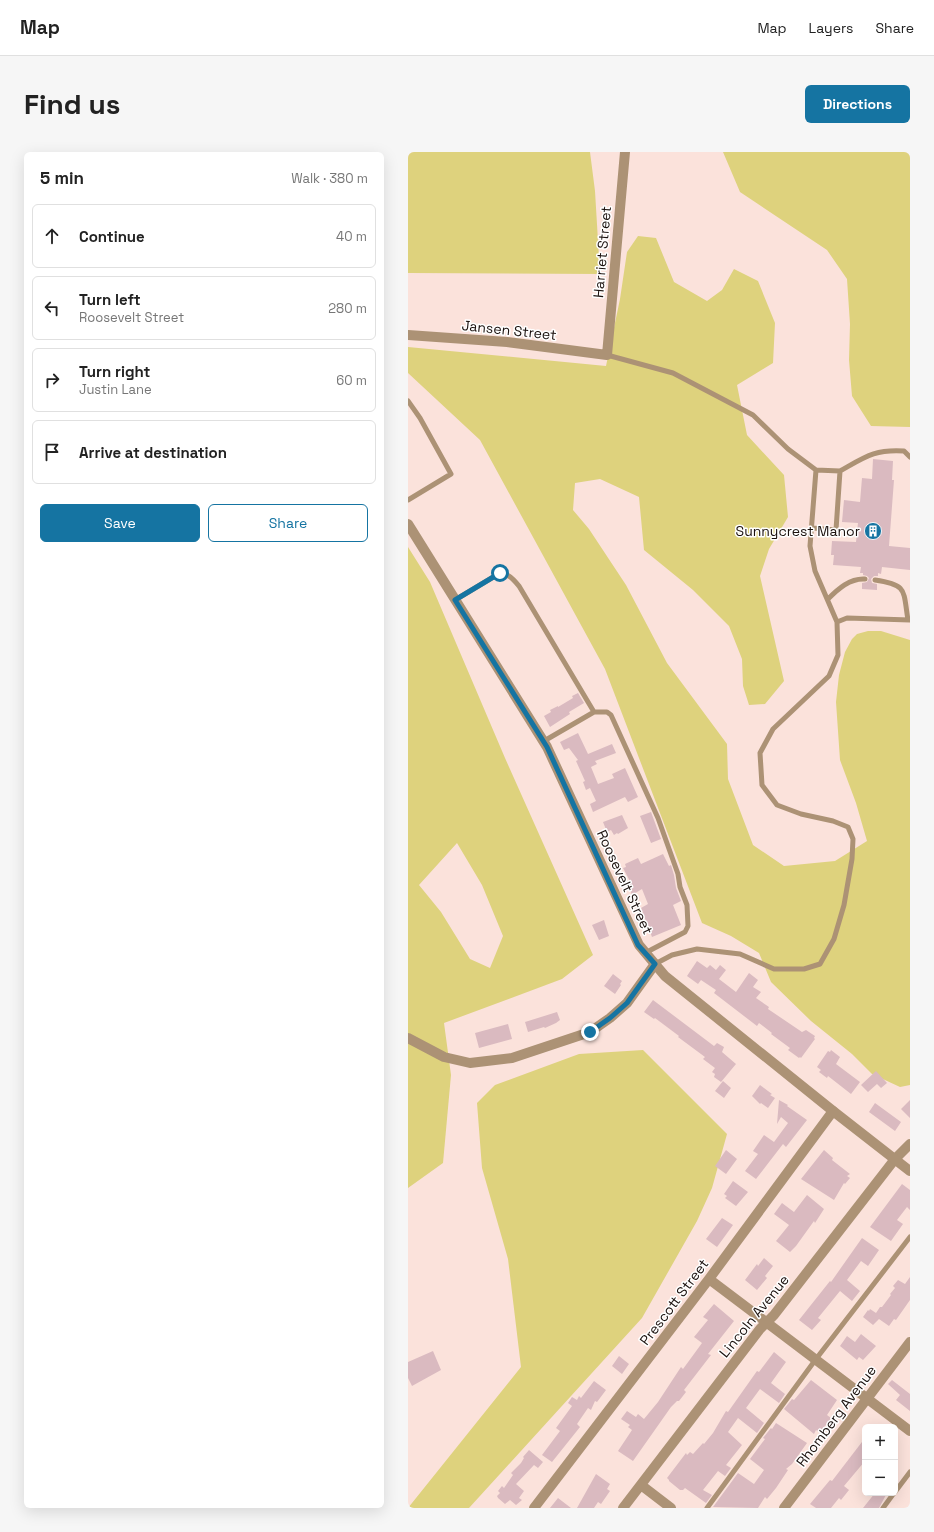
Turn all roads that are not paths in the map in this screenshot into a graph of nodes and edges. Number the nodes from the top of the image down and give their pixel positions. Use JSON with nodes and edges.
{"nodes":[{"id":1,"x":625,"y":152,"type":"edge"},
{"id":2,"x":408,"y":336,"type":"edge"},
{"id":3,"x":607,"y":355,"type":"junction"},
{"id":4,"x":408,"y":401,"type":"edge"},
{"id":5,"x":910,"y":457,"type":"edge"},
{"id":6,"x":816,"y":470,"type":"junction"},
{"id":7,"x":840,"y":471,"type":"junction"},
{"id":8,"x":408,"y":500,"type":"edge"},
{"id":9,"x":408,"y":524,"type":"edge"},
{"id":10,"x":812,"y":528,"type":"junction"},
{"id":11,"x":865,"y":579,"type":"dead end"},
{"id":12,"x":875,"y":580,"type":"dead end"},
{"id":13,"x":828,"y":599,"type":"junction"},
{"id":14,"x":455,"y":600,"type":"junction"},
{"id":15,"x":909,"y":620,"type":"edge"},
{"id":16,"x":837,"y":622,"type":"junction"},
{"id":17,"x":594,"y":712,"type":"junction"},
{"id":18,"x":544,"y":741,"type":"junction"},
{"id":19,"x":645,"y":953,"type":"junction"},
{"id":20,"x":655,"y":964,"type":"junction"},
{"id":21,"x":408,"y":1038,"type":"edge"},
{"id":22,"x":833,"y":1111,"type":"junction"},
{"id":23,"x":910,"y":1144,"type":"edge"},
{"id":24,"x":895,"y":1159,"type":"junction"},
{"id":25,"x":910,"y":1171,"type":"edge"},
{"id":26,"x":910,"y":1237,"type":"edge"},
{"id":27,"x":709,"y":1279,"type":"junction"},
{"id":28,"x":766,"y":1322,"type":"junction"},
{"id":29,"x":910,"y":1342,"type":"edge"},
{"id":30,"x":816,"y":1359,"type":"junction"},
{"id":31,"x":866,"y":1398,"type":"junction"},
{"id":32,"x":910,"y":1431,"type":"edge"},
{"id":33,"x":910,"y":1472,"type":"edge"},
{"id":34,"x":640,"y":1485,"type":"junction"},
{"id":35,"x":898,"y":1489,"type":"edge"},
{"id":36,"x":893,"y":1496,"type":"edge"},
{"id":37,"x":534,"y":1508,"type":"edge"},
{"id":38,"x":623,"y":1508,"type":"edge"},
{"id":39,"x":671,"y":1508,"type":"edge"},
{"id":40,"x":707,"y":1508,"type":"edge"},
{"id":41,"x":784,"y":1508,"type":"edge"},
{"id":42,"x":883,"y":1508,"type":"edge"}],
"edges":[{"from":1,"to":3,"type":"street","name":"Harriet Street"},
{"from":2,"to":3,"type":"street","name":"Jansen Street"},
{"from":3,"to":6,"type":"lane"},
{"from":4,"to":8,"type":"lane"},
{"from":5,"to":7,"type":"lane"},
{"from":6,"to":7,"type":"lane"},
{"from":6,"to":10,"type":"lane"},
{"from":7,"to":10,"type":"lane"},
{"from":9,"to":14,"type":"street","name":"Roosevelt Street"},
{"from":10,"to":13,"type":"lane"},
{"from":11,"to":13,"type":"lane"},
{"from":12,"to":15,"type":"lane"},
{"from":13,"to":16,"type":"lane"},
{"from":14,"to":17,"type":"lane"},
{"from":14,"to":18,"type":"street","name":"Roosevelt Street"},
{"from":15,"to":16,"type":"lane"},
{"from":16,"to":20,"type":"lane"},
{"from":17,"to":18,"type":"lane"},
{"from":17,"to":19,"type":"lane"},
{"from":18,"to":19,"type":"street","name":"Roosevelt Street"},
{"from":19,"to":20,"type":"street","name":"Roosevelt Street"},
{"from":20,"to":21,"type":"street"},
{"from":20,"to":22,"type":"street","name":"Roosevelt Street"},
{"from":22,"to":24,"type":"street","name":"Roosevelt Street"},
{"from":22,"to":27,"type":"street","name":"Prescott Street"},
{"from":23,"to":24,"type":"street","name":"Lincoln Avenue"},
{"from":24,"to":25,"type":"street","name":"Roosevelt Street"},
{"from":24,"to":28,"type":"street","name":"Lincoln Avenue"},
{"from":26,"to":30,"type":"lane"},
{"from":27,"to":28,"type":"street"},
{"from":27,"to":37,"type":"street","name":"Prescott Street"},
{"from":28,"to":30,"type":"street"},
{"from":28,"to":34,"type":"street","name":"Lincoln Avenue"},
{"from":29,"to":31,"type":"street","name":"Rhomberg Avenue"},
{"from":30,"to":31,"type":"street"},
{"from":30,"to":40,"type":"lane"},
{"from":31,"to":32,"type":"street"},
{"from":31,"to":41,"type":"street","name":"Rhomberg Avenue"},
{"from":33,"to":35,"type":"lane"},
{"from":34,"to":38,"type":"street","name":"Lincoln Avenue"},
{"from":34,"to":39,"type":"street"},
{"from":36,"to":42,"type":"lane"}]}
